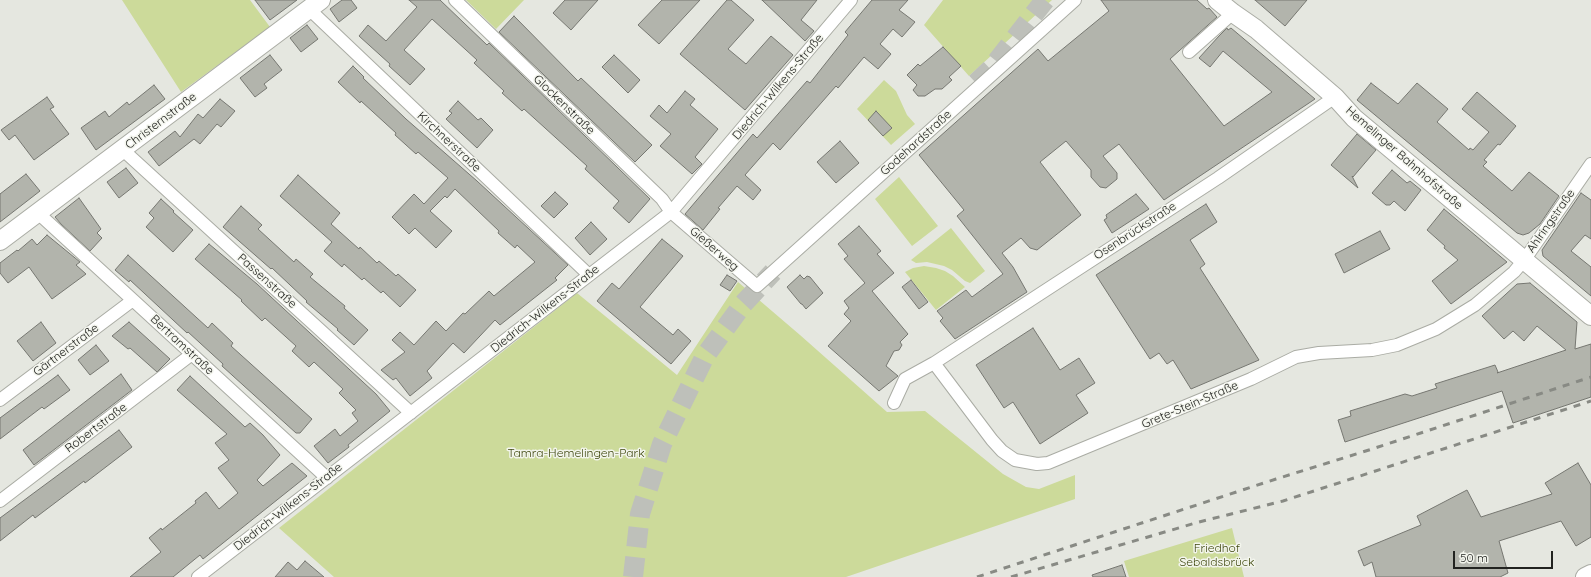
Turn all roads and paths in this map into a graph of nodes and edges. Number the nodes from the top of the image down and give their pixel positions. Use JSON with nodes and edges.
{"nodes":[{"id":1,"x":455,"y":0,"type":"edge"},
{"id":2,"x":851,"y":0,"type":"edge"},
{"id":3,"x":1075,"y":0,"type":"edge"},
{"id":4,"x":1217,"y":0,"type":"edge"},
{"id":5,"x":315,"y":5,"type":"edge"},
{"id":6,"x":1233,"y":14,"type":"junction"},
{"id":7,"x":1189,"y":52,"type":"dead end"},
{"id":8,"x":1335,"y":97,"type":"junction"},
{"id":9,"x":122,"y":150,"type":"junction"},
{"id":10,"x":1591,"y":164,"type":"edge"},
{"id":11,"x":671,"y":212,"type":"junction"},
{"id":12,"x":38,"y":213,"type":"junction"},
{"id":13,"x":0,"y":241,"type":"edge"},
{"id":14,"x":1525,"y":260,"type":"junction"},
{"id":15,"x":589,"y":275,"type":"junction"},
{"id":16,"x":757,"y":286,"type":"joint"},
{"id":17,"x":133,"y":300,"type":"junction"},
{"id":18,"x":1591,"y":316,"type":"edge"},
{"id":19,"x":192,"y":354,"type":"junction"},
{"id":20,"x":934,"y":363,"type":"junction"},
{"id":21,"x":0,"y":400,"type":"edge"},
{"id":22,"x":894,"y":403,"type":"dead end"},
{"id":23,"x":411,"y":413,"type":"junction"},
{"id":24,"x":326,"y":478,"type":"junction"},
{"id":25,"x":0,"y":501,"type":"edge"},
{"id":26,"x":1591,"y":574,"type":"edge"},
{"id":27,"x":198,"y":577,"type":"edge"},
{"id":28,"x":1585,"y":577,"type":"edge"}],
"edges":[{"from":1,"to":11,"type":"street","name":"Glockenstraße"},
{"from":2,"to":11,"type":"street","name":"Diedrich-Wilkens-Straße"},
{"from":3,"to":16,"type":"street","name":"Godehardstraße"},
{"from":4,"to":6,"type":"street","name":"Hemelinger Bahnhofstraße"},
{"from":5,"to":9,"type":"street","name":"Christernstraße"},
{"from":5,"to":15,"type":"street","name":"Kirchnerstraße"},
{"from":6,"to":7,"type":"street"},
{"from":6,"to":8,"type":"street","name":"Hemelinger Bahnhofstraße"},
{"from":8,"to":14,"type":"street","name":"Hemelinger Bahnhofstraße"},
{"from":8,"to":20,"type":"street","name":"Osenbrückstraße"},
{"from":9,"to":12,"type":"street","name":"Christernstraße"},
{"from":9,"to":23,"type":"street","name":"Passenstraße"},
{"from":10,"to":14,"type":"street","name":"Ahlringstraße"},
{"from":11,"to":15,"type":"street","name":"Diedrich-Wilkens-Straße"},
{"from":11,"to":16,"type":"street","name":"Gießerweg"},
{"from":12,"to":13,"type":"street","name":"Christernstraße"},
{"from":12,"to":17,"type":"street","name":"Bertramstraße"},
{"from":14,"to":18,"type":"street","name":"Hemelinger Bahnhofstraße"},
{"from":14,"to":20,"type":"street","name":"Grete-Stein-Straße"},
{"from":15,"to":23,"type":"street","name":"Diedrich-Wilkens-Straße"},
{"from":17,"to":19,"type":"street","name":"Bertramstraße"},
{"from":17,"to":21,"type":"street","name":"Gärtnerstraße"},
{"from":19,"to":24,"type":"street","name":"Bertramstraße"},
{"from":19,"to":25,"type":"street","name":"Robertstraße"},
{"from":20,"to":22,"type":"street"},
{"from":23,"to":24,"type":"street","name":"Diedrich-Wilkens-Straße"},
{"from":24,"to":27,"type":"street","name":"Diedrich-Wilkens-Straße"},
{"from":26,"to":28,"type":"street"}]}
